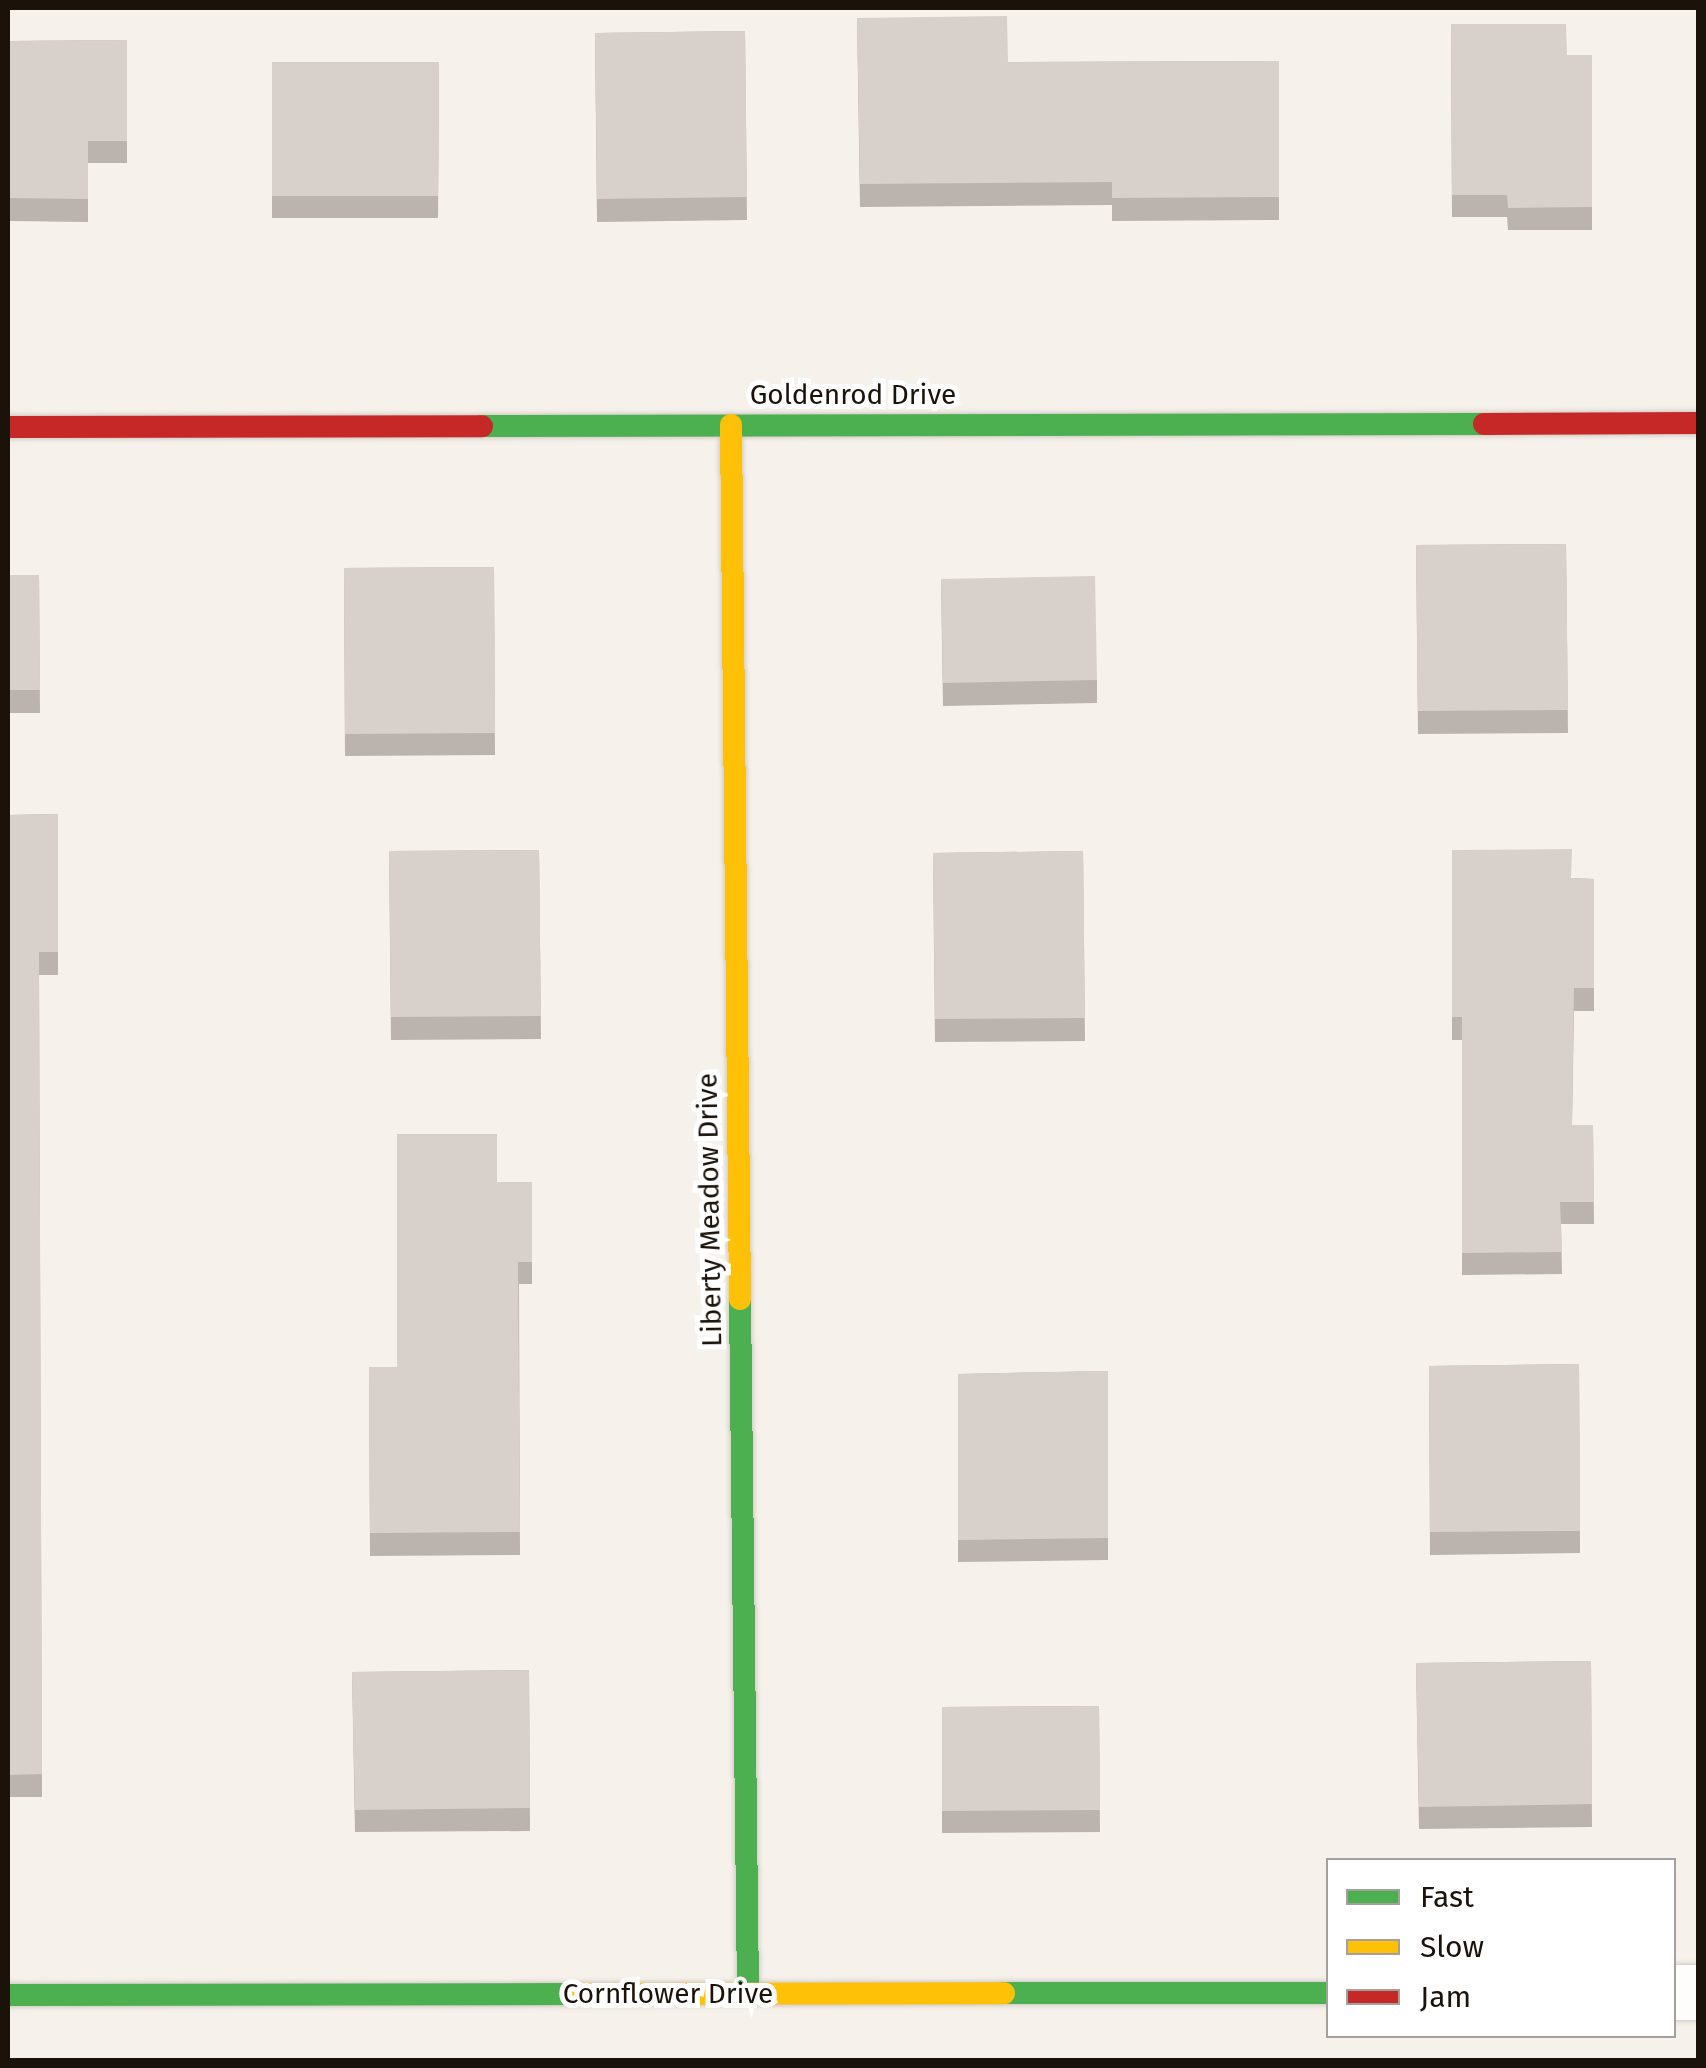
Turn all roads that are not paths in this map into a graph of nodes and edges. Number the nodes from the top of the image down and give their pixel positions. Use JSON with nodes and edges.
{"nodes":[{"id":1,"x":1698,"y":423,"type":"edge"},
{"id":2,"x":731,"y":425,"type":"junction"},
{"id":3,"x":8,"y":428,"type":"edge"},
{"id":4,"x":1326,"y":1993,"type":"edge"},
{"id":5,"x":748,"y":1994,"type":"junction"},
{"id":6,"x":8,"y":1995,"type":"edge"}],
"edges":[{"from":1,"to":2,"type":"street","name":"Goldenrod Drive"},
{"from":2,"to":3,"type":"street","name":"Goldenrod Drive"},
{"from":2,"to":5,"type":"street","name":"Liberty Meadow Drive"},
{"from":4,"to":5,"type":"street","name":"Cornflower Drive"},
{"from":5,"to":6,"type":"street","name":"Cornflower Drive"}]}
